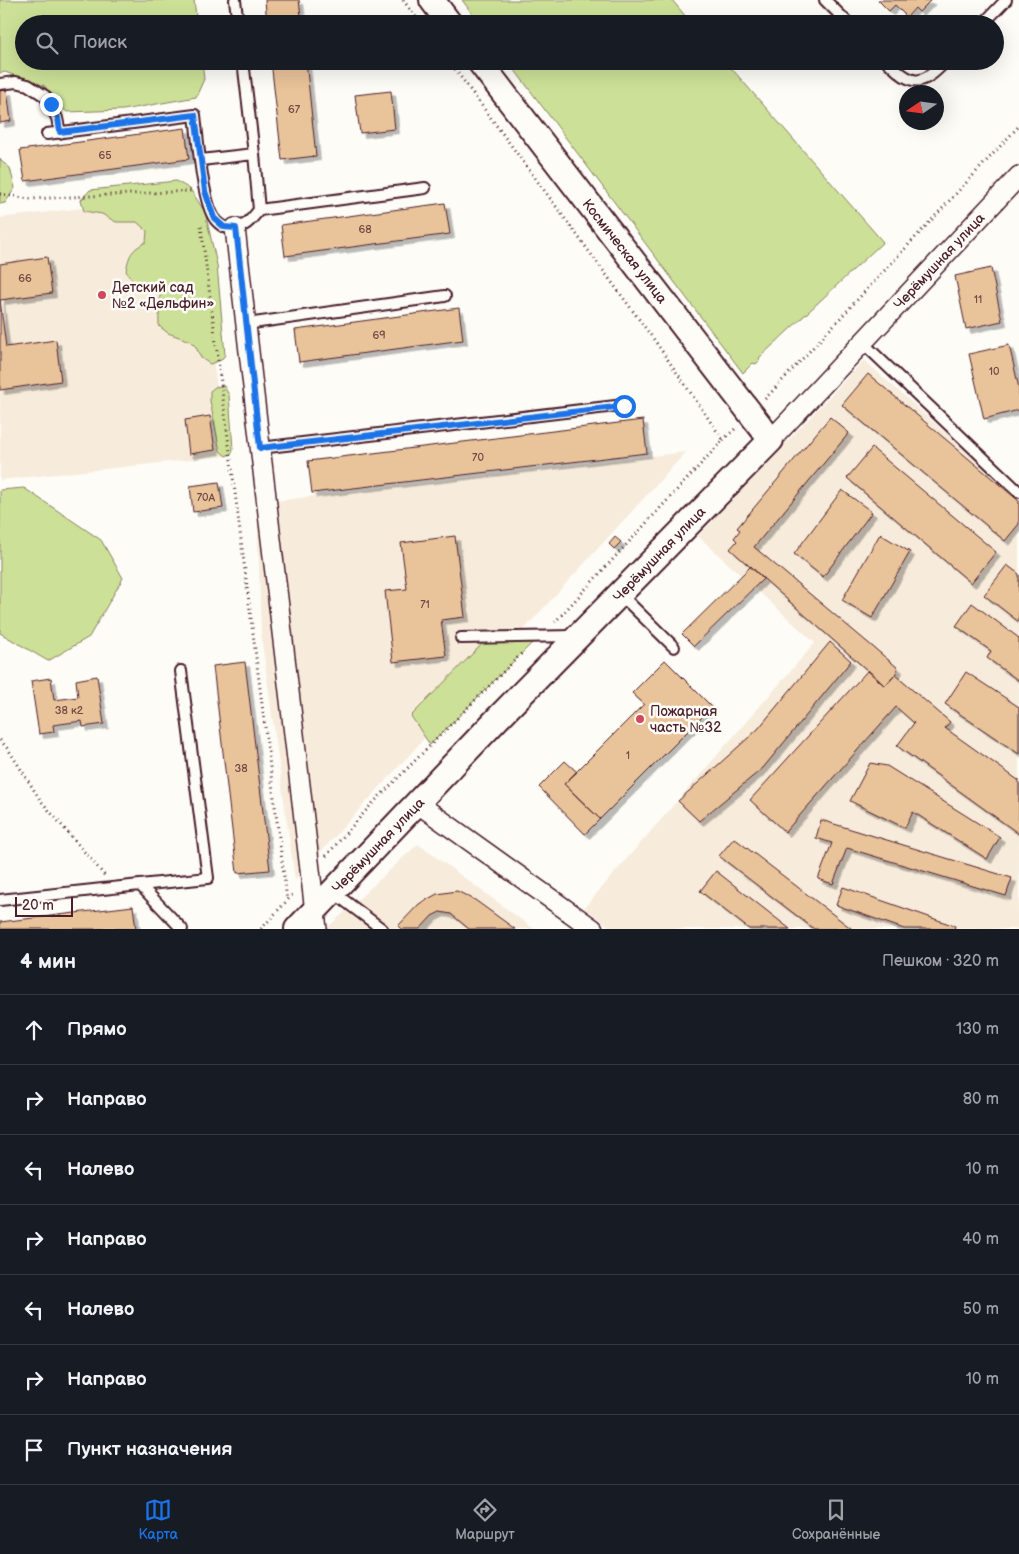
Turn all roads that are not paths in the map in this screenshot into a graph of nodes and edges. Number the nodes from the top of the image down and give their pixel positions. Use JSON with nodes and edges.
{"nodes":[{"id":1,"x":235,"y":0,"type":"edge"},
{"id":2,"x":432,"y":0,"type":"edge"},
{"id":3,"x":825,"y":0,"type":"edge"},
{"id":4,"x":1006,"y":0,"type":"edge"},
{"id":5,"x":237,"y":15,"type":"edge"},
{"id":6,"x":443,"y":15,"type":"edge"},
{"id":7,"x":840,"y":15,"type":"edge"},
{"id":8,"x":992,"y":15,"type":"edge"},
{"id":9,"x":244,"y":70,"type":"edge"},
{"id":10,"x":486,"y":70,"type":"edge"},
{"id":11,"x":895,"y":70,"type":"edge"},
{"id":12,"x":937,"y":70,"type":"edge"},
{"id":13,"x":0,"y":84,"type":"edge"},
{"id":14,"x":60,"y":132,"type":"junction"},
{"id":15,"x":47,"y":134,"type":"dead end"},
{"id":16,"x":254,"y":154,"type":"junction"},
{"id":17,"x":201,"y":160,"type":"junction"},
{"id":18,"x":1019,"y":176,"type":"edge"},
{"id":19,"x":425,"y":188,"type":"dead end"},
{"id":20,"x":258,"y":210,"type":"junction"},
{"id":21,"x":236,"y":228,"type":"junction"},
{"id":22,"x":445,"y":296,"type":"dead end"},
{"id":23,"x":246,"y":324,"type":"junction"},
{"id":24,"x":862,"y":342,"type":"junction"},
{"id":25,"x":624,"y":406,"type":"dead end"},
{"id":26,"x":771,"y":440,"type":"junction"},
{"id":27,"x":260,"y":448,"type":"junction"},
{"id":28,"x":1019,"y":492,"type":"edge"},
{"id":29,"x":620,"y":594,"type":"junction"},
{"id":30,"x":578,"y":636,"type":"junction"},
{"id":31,"x":461,"y":638,"type":"dead end"},
{"id":32,"x":674,"y":647,"type":"dead end"},
{"id":33,"x":181,"y":672,"type":"dead end"},
{"id":34,"x":417,"y":803,"type":"junction"},
{"id":35,"x":140,"y":885,"type":"junction"},
{"id":36,"x":333,"y":892,"type":"junction"},
{"id":37,"x":0,"y":900,"type":"edge"},
{"id":38,"x":317,"y":919,"type":"edge"},
{"id":39,"x":182,"y":929,"type":"edge"},
{"id":40,"x":297,"y":929,"type":"edge"},
{"id":41,"x":382,"y":929,"type":"edge"},
{"id":42,"x":593,"y":929,"type":"edge"}],
"edges":[{"from":1,"to":5,"type":"lane"},
{"from":2,"to":6,"type":"street"},
{"from":3,"to":7,"type":"lane"},
{"from":4,"to":8,"type":"lane"},
{"from":9,"to":16,"type":"lane"},
{"from":10,"to":26,"type":"street","name":"Космическая улица"},
{"from":11,"to":12,"type":"lane"},
{"from":13,"to":14,"type":"lane"},
{"from":14,"to":15,"type":"lane"},
{"from":14,"to":17,"type":"lane"},
{"from":16,"to":17,"type":"lane"},
{"from":16,"to":20,"type":"lane"},
{"from":17,"to":21,"type":"lane"},
{"from":18,"to":24,"type":"street","name":"Черёмушная улица"},
{"from":19,"to":20,"type":"lane"},
{"from":20,"to":21,"type":"lane"},
{"from":21,"to":23,"type":"street"},
{"from":22,"to":23,"type":"lane"},
{"from":23,"to":27,"type":"street"},
{"from":24,"to":26,"type":"street","name":"Черёмушная улица"},
{"from":24,"to":28,"type":"lane"},
{"from":25,"to":27,"type":"lane"},
{"from":26,"to":29,"type":"street","name":"Черёмушная улица"},
{"from":27,"to":38,"type":"street"},
{"from":29,"to":30,"type":"street","name":"Черёмушная улица"},
{"from":29,"to":32,"type":"lane"},
{"from":30,"to":31,"type":"lane"},
{"from":30,"to":34,"type":"street","name":"Черёмушная улица"},
{"from":33,"to":35,"type":"lane"},
{"from":34,"to":36,"type":"street","name":"Черёмушная улица"},
{"from":34,"to":42,"type":"street"},
{"from":35,"to":37,"type":"lane"},
{"from":35,"to":39,"type":"lane"},
{"from":36,"to":38,"type":"street","name":"Черёмушная улица"},
{"from":36,"to":41,"type":"lane"},
{"from":38,"to":40,"type":"street","name":"Черёмушная улица"}]}
